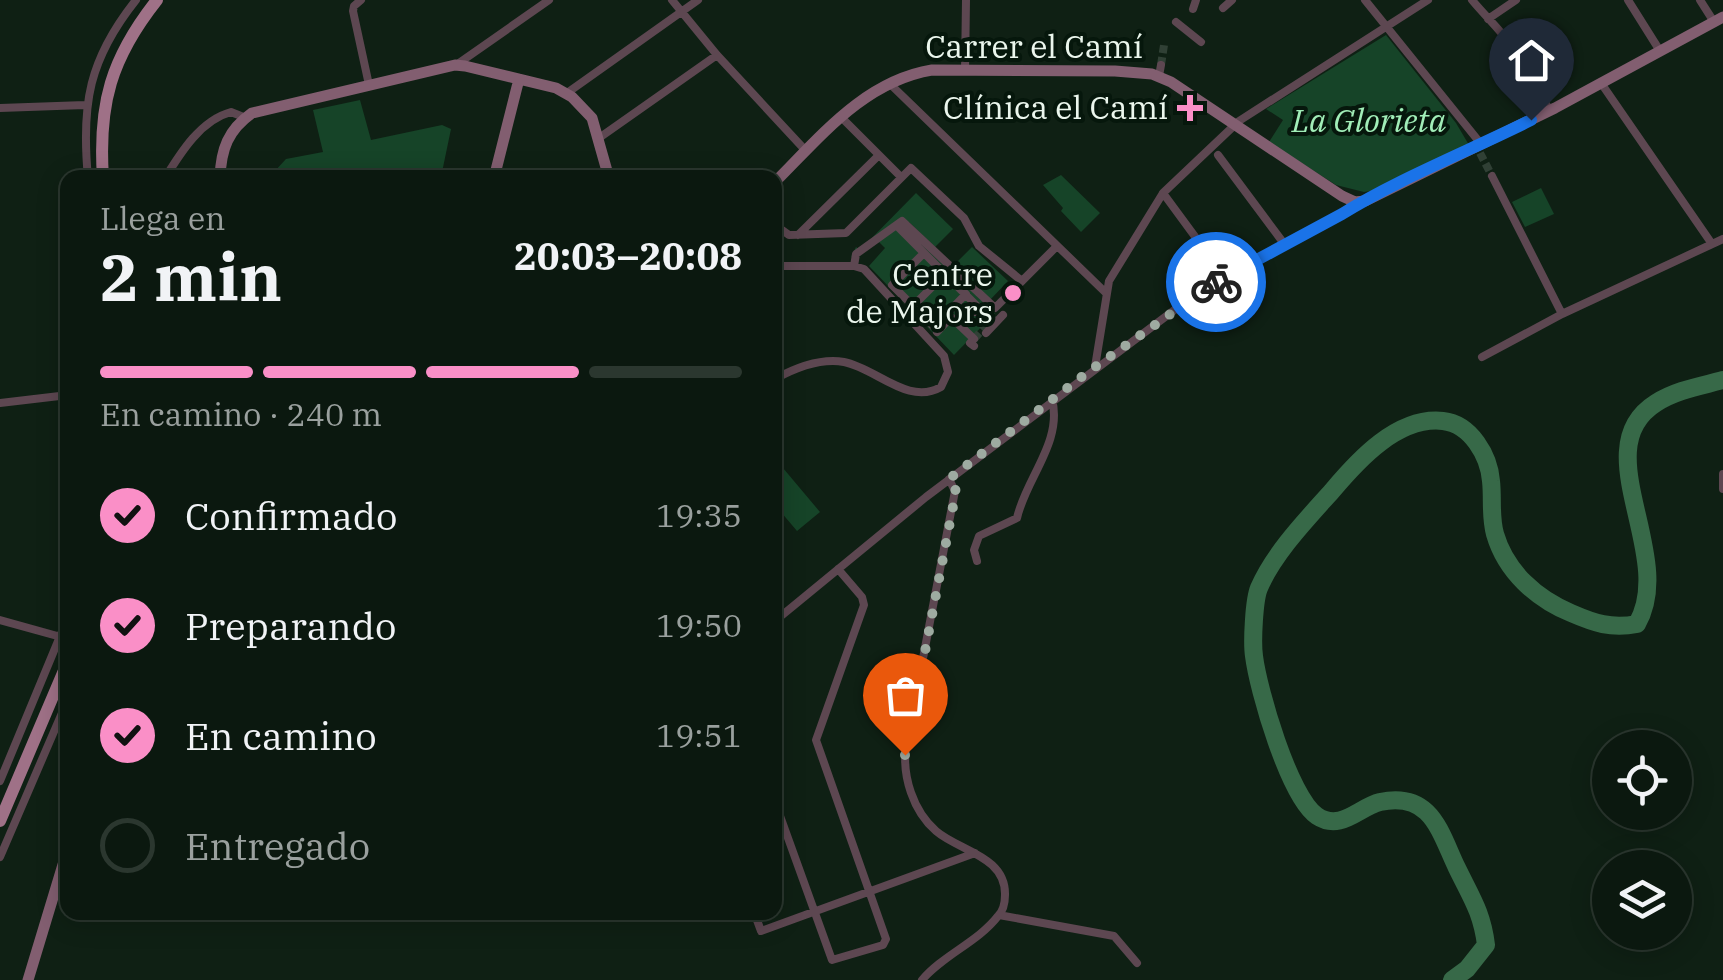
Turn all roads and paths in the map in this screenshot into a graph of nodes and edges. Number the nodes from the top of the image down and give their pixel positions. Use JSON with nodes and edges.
{"nodes":[{"id":1,"x":136,"y":0,"type":"edge"},
{"id":2,"x":157,"y":0,"type":"edge"},
{"id":3,"x":361,"y":0,"type":"edge"},
{"id":4,"x":548,"y":0,"type":"edge"},
{"id":5,"x":672,"y":0,"type":"edge"},
{"id":6,"x":698,"y":0,"type":"edge"},
{"id":7,"x":966,"y":0,"type":"edge"},
{"id":8,"x":1232,"y":0,"type":"edge"},
{"id":9,"x":1365,"y":0,"type":"edge"},
{"id":10,"x":1428,"y":0,"type":"edge"},
{"id":11,"x":1472,"y":0,"type":"edge"},
{"id":12,"x":1516,"y":0,"type":"edge"},
{"id":13,"x":1628,"y":0,"type":"edge"},
{"id":14,"x":1700,"y":0,"type":"edge"},
{"id":15,"x":1222,"y":8,"type":"dead end"},
{"id":16,"x":681,"y":12,"type":"junction"},
{"id":17,"x":1488,"y":19,"type":"junction"},
{"id":18,"x":1719,"y":19,"type":"edge"},
{"id":19,"x":1176,"y":22,"type":"dead end"},
{"id":20,"x":1388,"y":28,"type":"junction"},
{"id":21,"x":1201,"y":42,"type":"dead end"},
{"id":22,"x":1660,"y":51,"type":"junction"},
{"id":23,"x":718,"y":55,"type":"junction"},
{"id":24,"x":455,"y":66,"type":"junction"},
{"id":25,"x":965,"y":71,"type":"junction"},
{"id":26,"x":519,"y":79,"type":"junction"},
{"id":27,"x":889,"y":83,"type":"junction"},
{"id":28,"x":1601,"y":83,"type":"junction"},
{"id":29,"x":369,"y":85,"type":"junction"},
{"id":30,"x":566,"y":93,"type":"junction"},
{"id":31,"x":85,"y":105,"type":"junction"},
{"id":32,"x":0,"y":108,"type":"edge"},
{"id":33,"x":1550,"y":110,"type":"junction"},
{"id":34,"x":246,"y":118,"type":"junction"},
{"id":35,"x":841,"y":118,"type":"junction"},
{"id":36,"x":1233,"y":126,"type":"junction"},
{"id":37,"x":599,"y":138,"type":"junction"},
{"id":38,"x":1479,"y":148,"type":"junction"},
{"id":39,"x":806,"y":151,"type":"junction"},
{"id":40,"x":878,"y":154,"type":"junction"},
{"id":41,"x":1218,"y":156,"type":"dead end"},
{"id":42,"x":88,"y":170,"type":"edge"},
{"id":43,"x":103,"y":170,"type":"edge"},
{"id":44,"x":171,"y":170,"type":"edge"},
{"id":45,"x":221,"y":170,"type":"edge"},
{"id":46,"x":496,"y":170,"type":"edge"},
{"id":47,"x":607,"y":170,"type":"edge"},
{"id":48,"x":782,"y":175,"type":"edge"},
{"id":49,"x":900,"y":176,"type":"junction"},
{"id":50,"x":1492,"y":176,"type":"tunnel mouth"},
{"id":51,"x":1163,"y":193,"type":"junction"},
{"id":52,"x":1355,"y":202,"type":"junction"},
{"id":53,"x":896,"y":226,"type":"junction"},
{"id":54,"x":782,"y":230,"type":"edge"},
{"id":55,"x":798,"y":235,"type":"junction"},
{"id":56,"x":1723,"y":239,"type":"edge"},
{"id":57,"x":1712,"y":244,"type":"junction"},
{"id":58,"x":1286,"y":245,"type":"junction"},
{"id":59,"x":1056,"y":246,"type":"junction"},
{"id":60,"x":924,"y":253,"type":"junction"},
{"id":61,"x":782,"y":266,"type":"edge"},
{"id":62,"x":854,"y":266,"type":"junction"},
{"id":63,"x":945,"y":274,"type":"junction"},
{"id":64,"x":1224,"y":276,"type":"junction"},
{"id":65,"x":1022,"y":281,"type":"junction"},
{"id":66,"x":1106,"y":293,"type":"junction"},
{"id":67,"x":966,"y":294,"type":"junction"},
{"id":68,"x":913,"y":306,"type":"junction"},
{"id":69,"x":975,"y":312,"type":"dead end"},
{"id":70,"x":1562,"y":314,"type":"junction"},
{"id":71,"x":1002,"y":315,"type":"dead end"},
{"id":72,"x":937,"y":332,"type":"dead end"},
{"id":73,"x":986,"y":333,"type":"dead end"},
{"id":74,"x":948,"y":344,"type":"dead end"},
{"id":75,"x":974,"y":346,"type":"dead end"},
{"id":76,"x":944,"y":356,"type":"junction"},
{"id":77,"x":1482,"y":357,"type":"dead end"},
{"id":78,"x":1095,"y":367,"type":"junction"},
{"id":79,"x":782,"y":376,"type":"edge"},
{"id":80,"x":60,"y":396,"type":"edge"},
{"id":81,"x":1052,"y":399,"type":"junction"},
{"id":82,"x":0,"y":402,"type":"edge"},
{"id":83,"x":1723,"y":474,"type":"edge"},
{"id":84,"x":949,"y":479,"type":"junction"},
{"id":85,"x":1723,"y":489,"type":"edge"},
{"id":86,"x":977,"y":562,"type":"dead end"},
{"id":87,"x":838,"y":569,"type":"junction"},
{"id":88,"x":782,"y":615,"type":"edge"},
{"id":89,"x":0,"y":620,"type":"edge"},
{"id":90,"x":60,"y":637,"type":"edge"},
{"id":91,"x":60,"y":639,"type":"edge"},
{"id":92,"x":60,"y":681,"type":"edge"},
{"id":93,"x":60,"y":718,"type":"edge"},
{"id":94,"x":0,"y":781,"type":"edge"},
{"id":95,"x":0,"y":821,"type":"edge"},
{"id":96,"x":782,"y":822,"type":"edge"},
{"id":97,"x":974,"y":853,"type":"junction"},
{"id":98,"x":0,"y":857,"type":"edge"},
{"id":99,"x":60,"y":874,"type":"edge"},
{"id":100,"x":870,"y":892,"type":"junction"},
{"id":101,"x":814,"y":912,"type":"junction"},
{"id":102,"x":1000,"y":916,"type":"junction"},
{"id":103,"x":757,"y":920,"type":"edge"},
{"id":104,"x":1137,"y":963,"type":"dead end"},
{"id":105,"x":28,"y":980,"type":"edge"},
{"id":106,"x":922,"y":980,"type":"edge"}],
"edges":[{"from":1,"to":31,"type":"street"},
{"from":2,"to":43,"type":"main road"},
{"from":3,"to":29,"type":"street"},
{"from":4,"to":24,"type":"street"},
{"from":5,"to":16,"type":"street"},
{"from":6,"to":16,"type":"street"},
{"from":7,"to":25,"type":"street"},
{"from":8,"to":15,"type":"street"},
{"from":9,"to":20,"type":"street"},
{"from":10,"to":20,"type":"street"},
{"from":11,"to":17,"type":"street"},
{"from":12,"to":17,"type":"street"},
{"from":13,"to":22,"type":"street"},
{"from":14,"to":18,"type":"street"},
{"from":16,"to":23,"type":"street"},
{"from":16,"to":30,"type":"street"},
{"from":17,"to":33,"type":"street"},
{"from":18,"to":22,"type":"street"},
{"from":19,"to":21,"type":"street"},
{"from":20,"to":36,"type":"street"},
{"from":20,"to":38,"type":"street"},
{"from":22,"to":28,"type":"street"},
{"from":23,"to":37,"type":"street"},
{"from":23,"to":39,"type":"street"},
{"from":24,"to":26,"type":"street"},
{"from":24,"to":29,"type":"street"},
{"from":25,"to":27,"type":"street","name":"Carrer el Camí"},
{"from":25,"to":36,"type":"street","name":"Carrer el Camí"},
{"from":26,"to":30,"type":"street"},
{"from":26,"to":46,"type":"street"},
{"from":27,"to":35,"type":"street","name":"Carrer el Camí"},
{"from":27,"to":59,"type":"street"},
{"from":28,"to":33,"type":"street"},
{"from":28,"to":57,"type":"street"},
{"from":29,"to":34,"type":"street"},
{"from":30,"to":37,"type":"street"},
{"from":31,"to":32,"type":"street"},
{"from":31,"to":42,"type":"street"},
{"from":33,"to":38,"type":"street"},
{"from":34,"to":44,"type":"street"},
{"from":34,"to":45,"type":"street"},
{"from":35,"to":39,"type":"street","name":"Carrer el Camí"},
{"from":35,"to":40,"type":"street"},
{"from":36,"to":51,"type":"street"},
{"from":36,"to":52,"type":"street","name":"Carrer el Camí"},
{"from":37,"to":47,"type":"street"},
{"from":38,"to":52,"type":"street"},
{"from":39,"to":48,"type":"street","name":"Carrer el Camí"},
{"from":40,"to":49,"type":"street"},
{"from":40,"to":55,"type":"street"},
{"from":41,"to":58,"type":"street"},
{"from":49,"to":55,"type":"street"},
{"from":49,"to":65,"type":"street"},
{"from":50,"to":70,"type":"street"},
{"from":51,"to":64,"type":"street"},
{"from":51,"to":66,"type":"street"},
{"from":52,"to":58,"type":"street"},
{"from":53,"to":60,"type":"street"},
{"from":53,"to":62,"type":"street"},
{"from":53,"to":65,"type":"street"},
{"from":54,"to":55,"type":"street"},
{"from":56,"to":57,"type":"street"},
{"from":57,"to":70,"type":"street"},
{"from":58,"to":64,"type":"street"},
{"from":59,"to":65,"type":"street"},
{"from":59,"to":66,"type":"street"},
{"from":60,"to":63,"type":"street"},
{"from":60,"to":68,"type":"street"},
{"from":61,"to":62,"type":"street"},
{"from":62,"to":76,"type":"street"},
{"from":63,"to":67,"type":"street"},
{"from":63,"to":68,"type":"street"},
{"from":64,"to":78,"type":"street"},
{"from":66,"to":78,"type":"street"},
{"from":67,"to":68,"type":"street"},
{"from":67,"to":69,"type":"street"},
{"from":70,"to":77,"type":"street"},
{"from":71,"to":73,"type":"street"},
{"from":72,"to":75,"type":"street"},
{"from":74,"to":76,"type":"street"},
{"from":76,"to":79,"type":"street"},
{"from":78,"to":81,"type":"street"},
{"from":80,"to":82,"type":"street"},
{"from":81,"to":84,"type":"street"},
{"from":81,"to":86,"type":"street"},
{"from":83,"to":85,"type":"street"},
{"from":84,"to":87,"type":"street"},
{"from":84,"to":97,"type":"street"},
{"from":87,"to":88,"type":"street"},
{"from":87,"to":100,"type":"street"},
{"from":89,"to":90,"type":"street"},
{"from":91,"to":94,"type":"street"},
{"from":92,"to":95,"type":"main road"},
{"from":93,"to":98,"type":"street"},
{"from":96,"to":101,"type":"street"},
{"from":97,"to":100,"type":"street"},
{"from":97,"to":102,"type":"street"},
{"from":99,"to":105,"type":"street"},
{"from":100,"to":101,"type":"street"},
{"from":100,"to":101,"type":"street"},
{"from":101,"to":103,"type":"street"},
{"from":102,"to":104,"type":"street"},
{"from":102,"to":106,"type":"street"}]}
